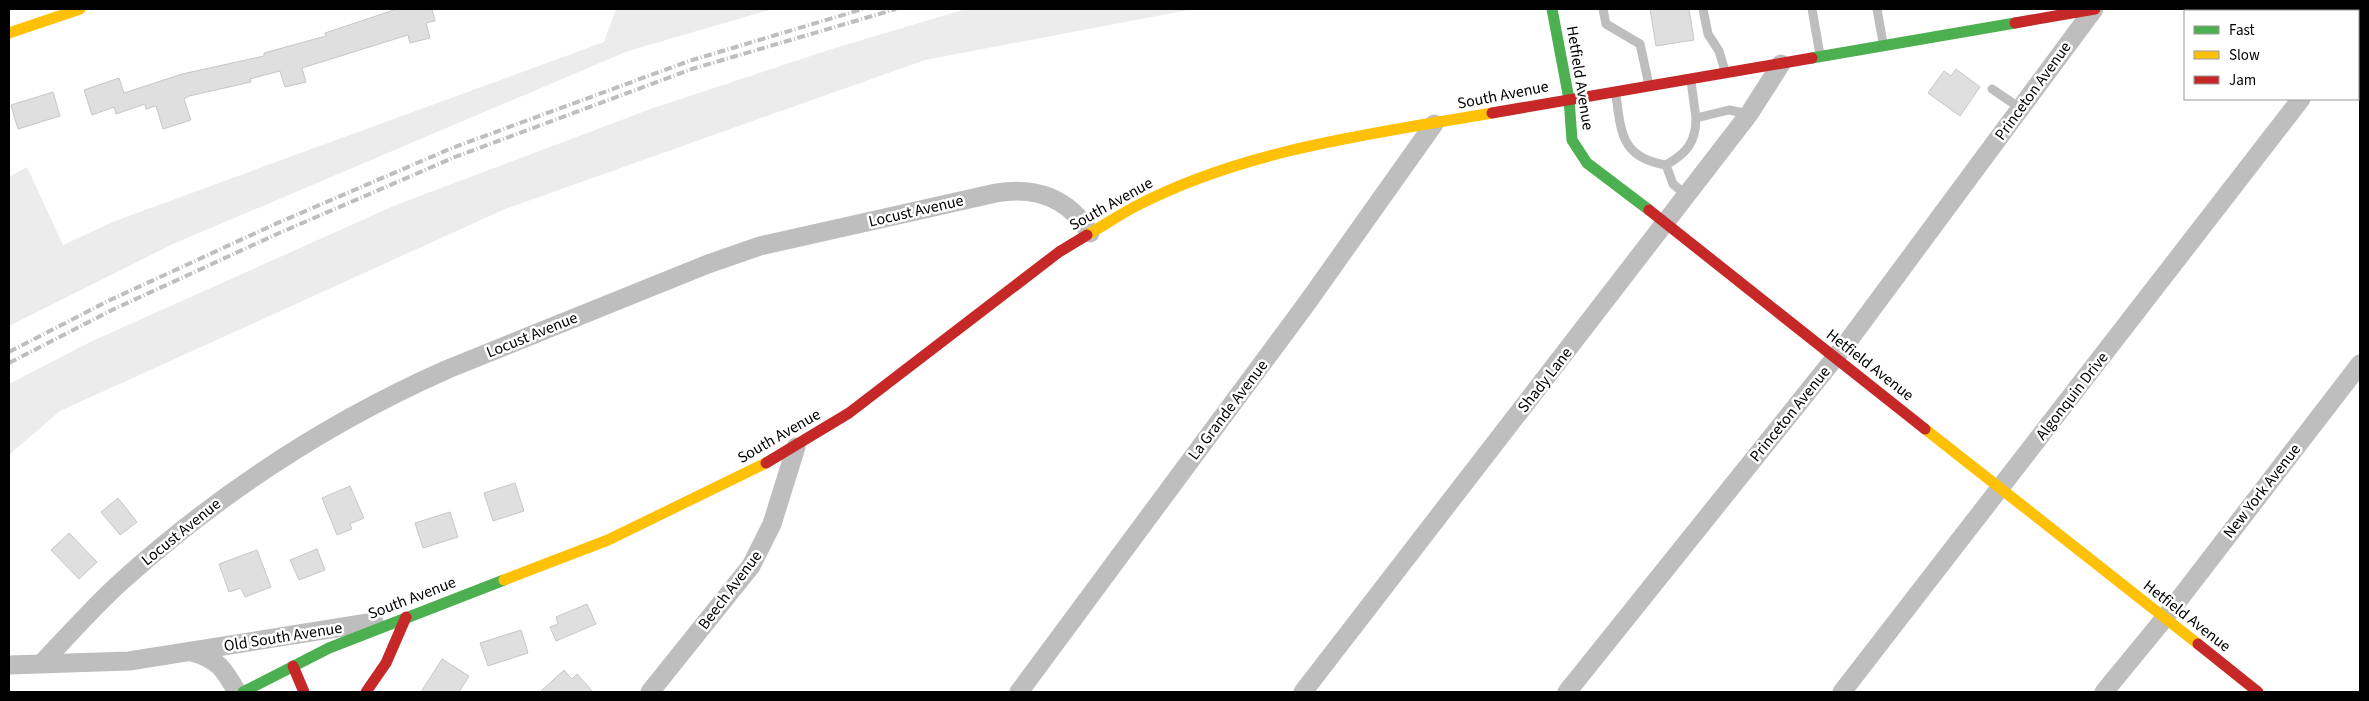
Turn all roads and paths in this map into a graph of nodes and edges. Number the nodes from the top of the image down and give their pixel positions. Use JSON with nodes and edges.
{"nodes":[{"id":1,"x":80,"y":9,"type":"edge"},
{"id":2,"x":1552,"y":9,"type":"edge"},
{"id":3,"x":1603,"y":9,"type":"edge"},
{"id":4,"x":1703,"y":9,"type":"edge"},
{"id":5,"x":1812,"y":9,"type":"edge"},
{"id":6,"x":1877,"y":9,"type":"edge"},
{"id":7,"x":2094,"y":9,"type":"edge"},
{"id":8,"x":9,"y":33,"type":"edge"},
{"id":9,"x":1884,"y":46,"type":"junction"},
{"id":10,"x":1821,"y":57,"type":"junction"},
{"id":11,"x":1781,"y":64,"type":"junction"},
{"id":12,"x":1726,"y":74,"type":"junction"},
{"id":13,"x":1691,"y":79,"type":"junction"},
{"id":14,"x":1649,"y":87,"type":"junction"},
{"id":15,"x":1992,"y":89,"type":"dead end"},
{"id":16,"x":1615,"y":92,"type":"junction"},
{"id":17,"x":1569,"y":99,"type":"junction"},
{"id":18,"x":2300,"y":100,"type":"edge"},
{"id":19,"x":2020,"y":108,"type":"junction"},
{"id":20,"x":1749,"y":114,"type":"junction"},
{"id":21,"x":1696,"y":118,"type":"junction"},
{"id":22,"x":1434,"y":124,"type":"junction"},
{"id":23,"x":1666,"y":165,"type":"junction"},
{"id":24,"x":1686,"y":195,"type":"junction"},
{"id":25,"x":1665,"y":223,"type":"junction"},
{"id":26,"x":1090,"y":233,"type":"junction"},
{"id":27,"x":1835,"y":358,"type":"junction"},
{"id":28,"x":2360,"y":364,"type":"edge"},
{"id":29,"x":796,"y":448,"type":"junction"},
{"id":30,"x":2001,"y":489,"type":"junction"},
{"id":31,"x":406,"y":617,"type":"junction"},
{"id":32,"x":2164,"y":619,"type":"junction"},
{"id":33,"x":190,"y":652,"type":"junction"},
{"id":34,"x":41,"y":664,"type":"junction"},
{"id":35,"x":9,"y":665,"type":"edge"},
{"id":36,"x":292,"y":666,"type":"junction"},
{"id":37,"x":237,"y":692,"type":"edge"},
{"id":38,"x":243,"y":692,"type":"edge"},
{"id":39,"x":304,"y":692,"type":"edge"},
{"id":40,"x":366,"y":692,"type":"edge"},
{"id":41,"x":650,"y":692,"type":"edge"},
{"id":42,"x":1019,"y":692,"type":"edge"},
{"id":43,"x":1303,"y":692,"type":"edge"},
{"id":44,"x":1567,"y":692,"type":"edge"},
{"id":45,"x":1842,"y":692,"type":"edge"},
{"id":46,"x":2104,"y":692,"type":"edge"},
{"id":47,"x":2258,"y":692,"type":"edge"}],
"edges":[{"from":1,"to":8,"type":"main road"},
{"from":2,"to":17,"type":"main road","name":"Hetfield Avenue"},
{"from":3,"to":14,"type":"lane"},
{"from":4,"to":12,"type":"lane"},
{"from":5,"to":10,"type":"lane"},
{"from":6,"to":9,"type":"lane"},
{"from":7,"to":9,"type":"main road","name":"South Avenue"},
{"from":7,"to":19,"type":"street","name":"Princeton Avenue"},
{"from":9,"to":10,"type":"main road","name":"South Avenue"},
{"from":10,"to":11,"type":"main road","name":"South Avenue"},
{"from":11,"to":12,"type":"main road","name":"South Avenue"},
{"from":11,"to":20,"type":"street","name":"Shady Lane"},
{"from":12,"to":13,"type":"main road","name":"South Avenue"},
{"from":13,"to":14,"type":"main road","name":"South Avenue"},
{"from":13,"to":21,"type":"lane"},
{"from":14,"to":16,"type":"main road","name":"South Avenue"},
{"from":15,"to":19,"type":"lane"},
{"from":16,"to":17,"type":"main road","name":"South Avenue"},
{"from":16,"to":23,"type":"lane"},
{"from":17,"to":22,"type":"main road","name":"South Avenue"},
{"from":17,"to":25,"type":"main road","name":"Hetfield Avenue"},
{"from":18,"to":30,"type":"street","name":"Algonquin Drive"},
{"from":19,"to":27,"type":"street","name":"Princeton Avenue"},
{"from":20,"to":21,"type":"lane"},
{"from":20,"to":24,"type":"street","name":"Shady Lane"},
{"from":21,"to":23,"type":"lane"},
{"from":22,"to":26,"type":"main road","name":"South Avenue"},
{"from":22,"to":42,"type":"street","name":"La Grande Avenue"},
{"from":23,"to":24,"type":"lane"},
{"from":24,"to":25,"type":"street","name":"Shady Lane"},
{"from":25,"to":27,"type":"main road","name":"Hetfield Avenue"},
{"from":25,"to":43,"type":"street","name":"Shady Lane"},
{"from":26,"to":29,"type":"main road","name":"South Avenue"},
{"from":26,"to":34,"type":"street","name":"Locust Avenue"},
{"from":27,"to":30,"type":"main road","name":"Hetfield Avenue"},
{"from":27,"to":44,"type":"street","name":"Princeton Avenue"},
{"from":28,"to":32,"type":"street","name":"New York Avenue"},
{"from":29,"to":31,"type":"main road","name":"South Avenue"},
{"from":29,"to":41,"type":"street","name":"Beech Avenue"},
{"from":30,"to":32,"type":"main road","name":"Hetfield Avenue"},
{"from":30,"to":45,"type":"street","name":"Algonquin Drive"},
{"from":31,"to":33,"type":"street","name":"Old South Avenue"},
{"from":31,"to":36,"type":"main road","name":"South Avenue"},
{"from":31,"to":40,"type":"main road"},
{"from":32,"to":46,"type":"street","name":"New York Avenue"},
{"from":32,"to":47,"type":"main road","name":"Hetfield Avenue"},
{"from":33,"to":34,"type":"street","name":"Old South Avenue"},
{"from":33,"to":37,"type":"street","name":"Old South Avenue"},
{"from":34,"to":35,"type":"street","name":"Old South Avenue"},
{"from":36,"to":38,"type":"main road","name":"South Avenue"},
{"from":36,"to":39,"type":"main road"}]}
